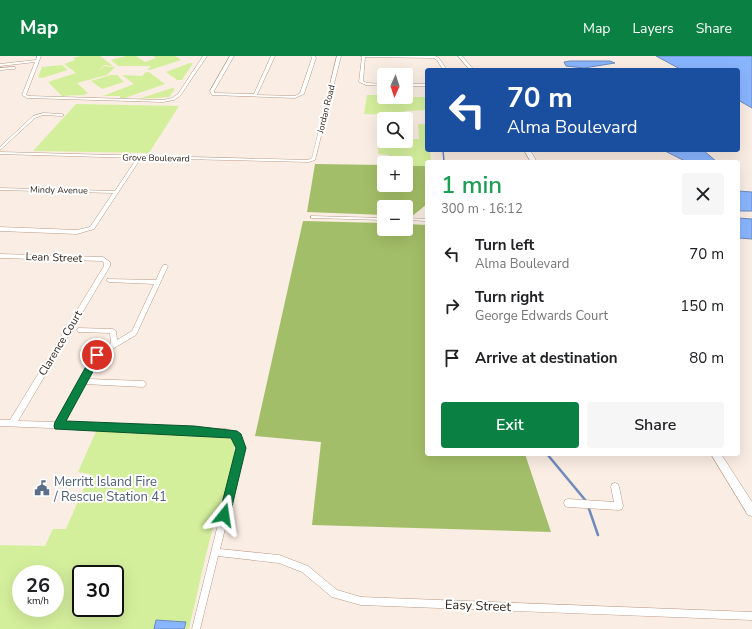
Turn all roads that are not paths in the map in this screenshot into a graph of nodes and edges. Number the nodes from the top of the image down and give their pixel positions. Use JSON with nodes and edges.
{"nodes":[{"id":1,"x":39,"y":56,"type":"edge"},
{"id":2,"x":205,"y":56,"type":"edge"},
{"id":3,"x":232,"y":56,"type":"edge"},
{"id":4,"x":273,"y":56,"type":"edge"},
{"id":5,"x":313,"y":56,"type":"edge"},
{"id":6,"x":339,"y":56,"type":"edge"},
{"id":7,"x":364,"y":56,"type":"edge"},
{"id":8,"x":460,"y":56,"type":"edge"},
{"id":9,"x":37,"y":63,"type":"junction"},
{"id":10,"x":0,"y":65,"type":"edge"},
{"id":11,"x":444,"y":68,"type":"edge"},
{"id":12,"x":470,"y":68,"type":"edge"},
{"id":13,"x":0,"y":69,"type":"edge"},
{"id":14,"x":377,"y":84,"type":"edge"},
{"id":15,"x":413,"y":85,"type":"edge"},
{"id":16,"x":425,"y":85,"type":"edge"},
{"id":17,"x":256,"y":96,"type":"junction"},
{"id":18,"x":62,"y":115,"type":"dead end"},
{"id":19,"x":0,"y":149,"type":"edge"},
{"id":20,"x":0,"y":153,"type":"edge"},
{"id":21,"x":140,"y":157,"type":"junction"},
{"id":22,"x":311,"y":160,"type":"joint"},
{"id":23,"x":0,"y":189,"type":"edge"},
{"id":24,"x":117,"y":192,"type":"junction"},
{"id":25,"x":313,"y":217,"type":"dead end"},
{"id":26,"x":377,"y":219,"type":"edge"},
{"id":27,"x":413,"y":219,"type":"edge"},
{"id":28,"x":425,"y":220,"type":"edge"},
{"id":29,"x":0,"y":229,"type":"edge"},
{"id":30,"x":0,"y":256,"type":"edge"},
{"id":31,"x":107,"y":262,"type":"joint"},
{"id":32,"x":165,"y":266,"type":"dead end"},
{"id":33,"x":109,"y":280,"type":"dead end"},
{"id":34,"x":157,"y":282,"type":"junction"},
{"id":35,"x":80,"y":330,"type":"dead end"},
{"id":36,"x":114,"y":344,"type":"junction"},
{"id":37,"x":82,"y":382,"type":"junction"},
{"id":38,"x":143,"y":384,"type":"dead end"},
{"id":39,"x":0,"y":423,"type":"edge"},
{"id":40,"x":12,"y":424,"type":"junction"},
{"id":41,"x":59,"y":426,"type":"junction"},
{"id":42,"x":717,"y":456,"type":"edge"},
{"id":43,"x":616,"y":487,"type":"dead end"},
{"id":44,"x":568,"y":503,"type":"dead end"},
{"id":45,"x":752,"y":511,"type":"edge"},
{"id":46,"x":216,"y":552,"type":"junction"},
{"id":47,"x":752,"y":616,"type":"edge"},
{"id":48,"x":196,"y":629,"type":"edge"}],
"edges":[{"from":1,"to":9,"type":"street"},
{"from":2,"to":9,"type":"street"},
{"from":3,"to":17,"type":"street"},
{"from":4,"to":17,"type":"street"},
{"from":5,"to":17,"type":"street"},
{"from":6,"to":22,"type":"street","name":"Jordan Road"},
{"from":7,"to":11,"type":"street"},
{"from":7,"to":14,"type":"street"},
{"from":8,"to":12,"type":"street"},
{"from":9,"to":10,"type":"street"},
{"from":9,"to":13,"type":"street"},
{"from":15,"to":16,"type":"street"},
{"from":18,"to":19,"type":"street"},
{"from":20,"to":21,"type":"street","name":"Grove Boulevard"},
{"from":21,"to":22,"type":"street","name":"Grove Boulevard"},
{"from":21,"to":24,"type":"street"},
{"from":23,"to":24,"type":"street","name":"Mindy Avenue"},
{"from":24,"to":29,"type":"street"},
{"from":25,"to":26,"type":"street"},
{"from":27,"to":28,"type":"street"},
{"from":30,"to":31,"type":"street","name":"Lean Street"},
{"from":31,"to":40,"type":"street","name":"Clarence Court"},
{"from":32,"to":34,"type":"street"},
{"from":33,"to":34,"type":"street"},
{"from":34,"to":36,"type":"street"},
{"from":35,"to":36,"type":"street"},
{"from":36,"to":37,"type":"street"},
{"from":37,"to":38,"type":"street"},
{"from":37,"to":41,"type":"street"},
{"from":39,"to":40,"type":"street"},
{"from":40,"to":41,"type":"street"},
{"from":41,"to":46,"type":"street"},
{"from":42,"to":45,"type":"street"},
{"from":43,"to":44,"type":"street"},
{"from":46,"to":47,"type":"street","name":"Easy Street"},
{"from":46,"to":48,"type":"street"}]}
